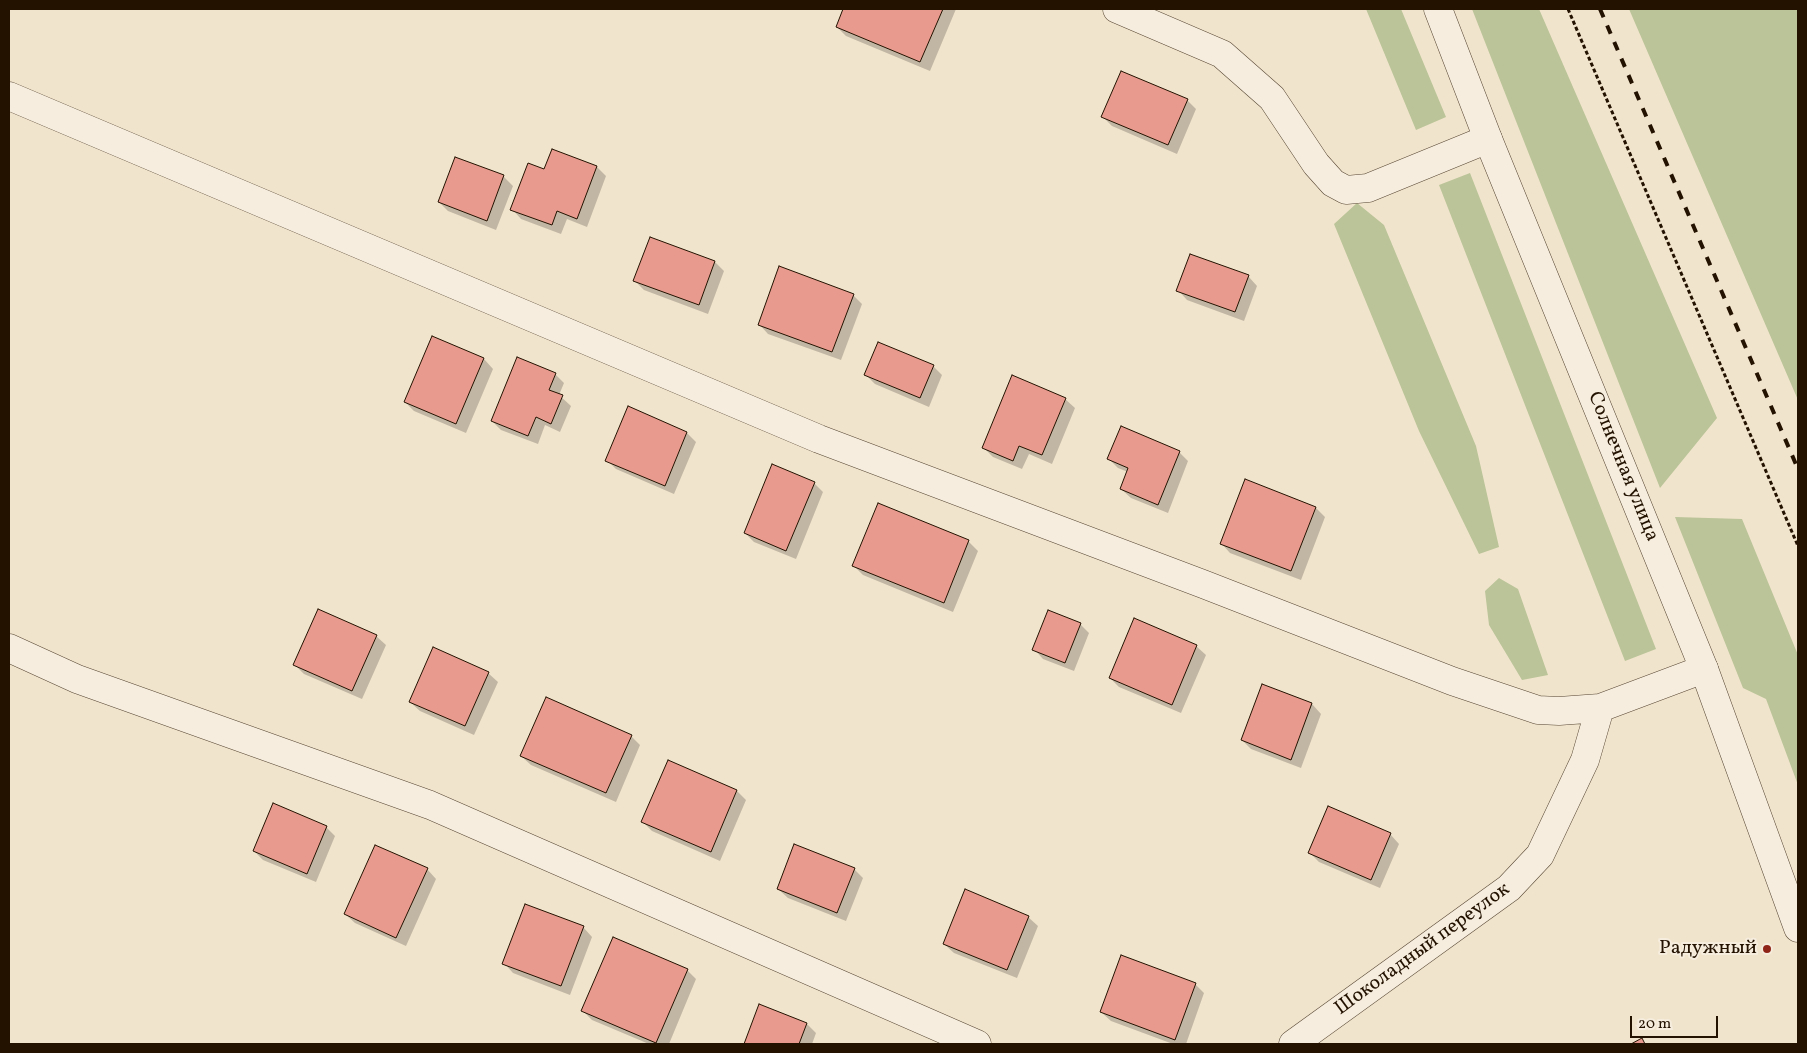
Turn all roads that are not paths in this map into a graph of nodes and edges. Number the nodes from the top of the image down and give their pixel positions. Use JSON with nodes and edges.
{"nodes":[{"id":1,"x":1117,"y":9,"type":"edge"},
{"id":2,"x":1438,"y":9,"type":"edge"},
{"id":3,"x":9,"y":96,"type":"edge"},
{"id":4,"x":1488,"y":139,"type":"junction"},
{"id":5,"x":9,"y":648,"type":"edge"},
{"id":6,"x":1704,"y":669,"type":"junction"},
{"id":7,"x":1600,"y":708,"type":"junction"},
{"id":8,"x":1798,"y":928,"type":"edge"},
{"id":9,"x":977,"y":1044,"type":"edge"},
{"id":10,"x":1293,"y":1044,"type":"edge"}],
"edges":[{"from":1,"to":4,"type":"street"},
{"from":2,"to":4,"type":"street","name":"Солнечная улица"},
{"from":3,"to":7,"type":"street"},
{"from":4,"to":6,"type":"street","name":"Солнечная улица"},
{"from":5,"to":9,"type":"street"},
{"from":6,"to":7,"type":"street"},
{"from":6,"to":8,"type":"street","name":"Солнечная улица"},
{"from":7,"to":10,"type":"street","name":"Шоколадный переулок"}]}
